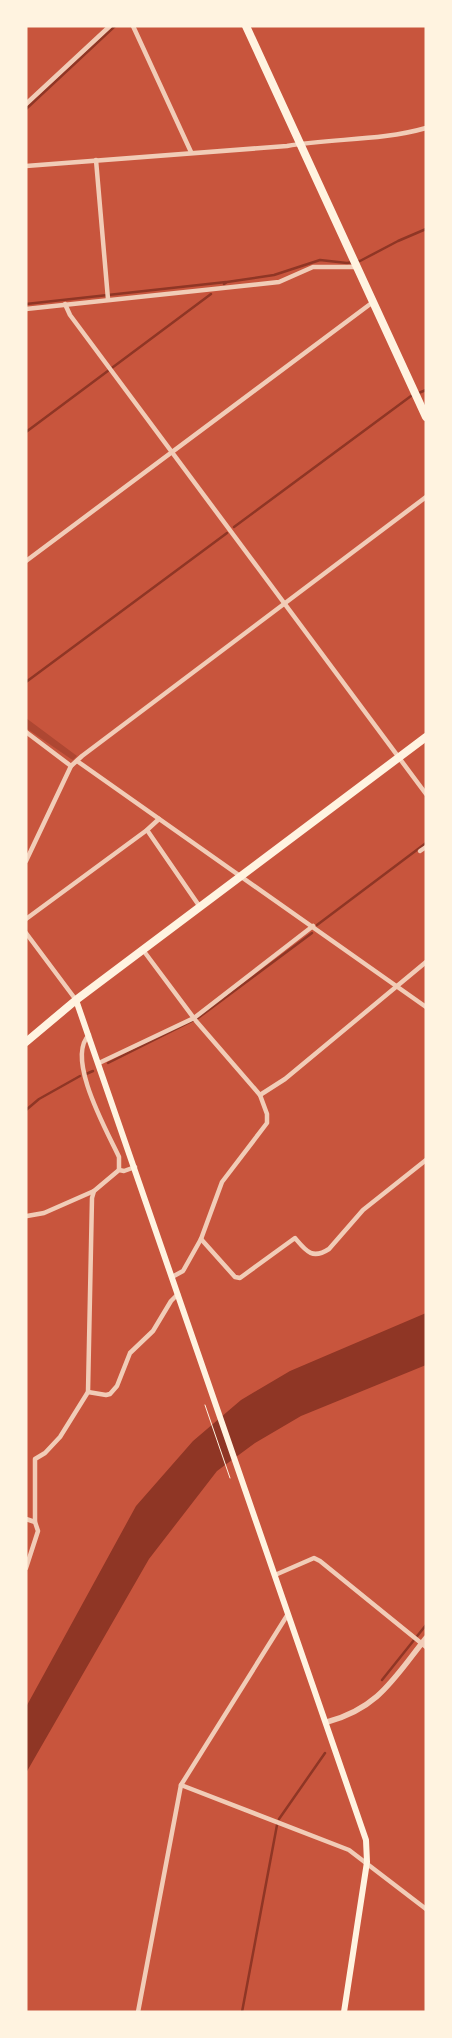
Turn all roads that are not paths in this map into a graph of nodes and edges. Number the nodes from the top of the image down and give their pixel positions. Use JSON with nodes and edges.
{"nodes":[{"id":1,"x":110,"y":26,"type":"edge"},
{"id":2,"x":133,"y":26,"type":"edge"},
{"id":3,"x":246,"y":26,"type":"edge"},
{"id":4,"x":26,"y":104,"type":"edge"},
{"id":5,"x":426,"y":128,"type":"edge"},
{"id":6,"x":300,"y":144,"type":"junction"},
{"id":7,"x":191,"y":152,"type":"junction"},
{"id":8,"x":96,"y":160,"type":"junction"},
{"id":9,"x":26,"y":166,"type":"edge"},
{"id":10,"x":355,"y":263,"type":"junction"},
{"id":11,"x":108,"y":297,"type":"junction"},
{"id":12,"x":373,"y":302,"type":"junction"},
{"id":13,"x":65,"y":304,"type":"junction"},
{"id":14,"x":26,"y":309,"type":"edge"},
{"id":15,"x":426,"y":417,"type":"edge"},
{"id":16,"x":172,"y":452,"type":"junction"},
{"id":17,"x":426,"y":497,"type":"edge"},
{"id":18,"x":26,"y":561,"type":"edge"},
{"id":19,"x":284,"y":603,"type":"junction"},
{"id":20,"x":26,"y":732,"type":"edge"},
{"id":21,"x":426,"y":737,"type":"edge"},
{"id":22,"x":398,"y":758,"type":"junction"},
{"id":23,"x":77,"y":761,"type":"junction"},
{"id":24,"x":72,"y":766,"type":"junction"},
{"id":25,"x":426,"y":794,"type":"edge"},
{"id":26,"x":159,"y":819,"type":"junction"},
{"id":27,"x":147,"y":830,"type":"junction"},
{"id":28,"x":426,"y":847,"type":"edge"},
{"id":29,"x":420,"y":852,"type":"dead end"},
{"id":30,"x":26,"y":861,"type":"edge"},
{"id":31,"x":241,"y":876,"type":"junction"},
{"id":32,"x":200,"y":907,"type":"junction"},
{"id":33,"x":26,"y":919,"type":"edge"},
{"id":34,"x":313,"y":926,"type":"junction"},
{"id":35,"x":26,"y":933,"type":"edge"},
{"id":36,"x":143,"y":950,"type":"junction"},
{"id":37,"x":426,"y":962,"type":"edge"},
{"id":38,"x":395,"y":986,"type":"junction"},
{"id":39,"x":76,"y":1000,"type":"junction"},
{"id":40,"x":426,"y":1006,"type":"edge"},
{"id":41,"x":195,"y":1019,"type":"junction"},
{"id":42,"x":89,"y":1036,"type":"junction"},
{"id":43,"x":26,"y":1042,"type":"edge"},
{"id":44,"x":99,"y":1064,"type":"junction"},
{"id":45,"x":260,"y":1095,"type":"junction"},
{"id":46,"x":426,"y":1160,"type":"edge"},
{"id":47,"x":135,"y":1168,"type":"junction"},
{"id":48,"x":119,"y":1170,"type":"junction"},
{"id":49,"x":94,"y":1191,"type":"junction"},
{"id":50,"x":26,"y":1216,"type":"edge"},
{"id":51,"x":200,"y":1239,"type":"junction"},
{"id":52,"x":172,"y":1277,"type":"junction"},
{"id":53,"x":178,"y":1294,"type":"junction"},
{"id":54,"x":88,"y":1392,"type":"junction"},
{"id":55,"x":26,"y":1519,"type":"edge"},
{"id":56,"x":35,"y":1522,"type":"junction"},
{"id":57,"x":26,"y":1568,"type":"edge"},
{"id":58,"x":275,"y":1575,"type":"junction"},
{"id":59,"x":288,"y":1614,"type":"junction"},
{"id":60,"x":426,"y":1638,"type":"edge"},
{"id":61,"x":419,"y":1642,"type":"edge"},
{"id":62,"x":326,"y":1722,"type":"junction"},
{"id":63,"x":180,"y":1785,"type":"junction"},
{"id":64,"x":367,"y":1862,"type":"junction"},
{"id":65,"x":426,"y":1909,"type":"edge"},
{"id":66,"x":138,"y":2012,"type":"edge"},
{"id":67,"x":344,"y":2012,"type":"edge"}],
"edges":[{"from":1,"to":4,"type":"street"},
{"from":2,"to":7,"type":"street"},
{"from":3,"to":6,"type":"main road"},
{"from":5,"to":6,"type":"street"},
{"from":6,"to":7,"type":"street"},
{"from":6,"to":10,"type":"main road"},
{"from":7,"to":8,"type":"street"},
{"from":8,"to":9,"type":"street"},
{"from":8,"to":11,"type":"street"},
{"from":10,"to":11,"type":"street"},
{"from":10,"to":12,"type":"main road"},
{"from":11,"to":13,"type":"street"},
{"from":12,"to":15,"type":"main road"},
{"from":12,"to":16,"type":"street"},
{"from":13,"to":14,"type":"street"},
{"from":13,"to":16,"type":"street"},
{"from":16,"to":18,"type":"street"},
{"from":16,"to":19,"type":"street"},
{"from":17,"to":19,"type":"street"},
{"from":19,"to":22,"type":"street"},
{"from":19,"to":23,"type":"street"},
{"from":20,"to":24,"type":"street"},
{"from":21,"to":22,"type":"main road"},
{"from":22,"to":25,"type":"street"},
{"from":22,"to":31,"type":"main road"},
{"from":23,"to":24,"type":"street"},
{"from":23,"to":26,"type":"street"},
{"from":24,"to":30,"type":"street"},
{"from":26,"to":27,"type":"street"},
{"from":26,"to":31,"type":"street"},
{"from":27,"to":32,"type":"street"},
{"from":27,"to":33,"type":"street"},
{"from":28,"to":29,"type":"street"},
{"from":31,"to":32,"type":"main road"},
{"from":31,"to":34,"type":"street"},
{"from":32,"to":36,"type":"main road"},
{"from":34,"to":38,"type":"street"},
{"from":34,"to":41,"type":"street"},
{"from":35,"to":39,"type":"street"},
{"from":36,"to":39,"type":"main road"},
{"from":36,"to":41,"type":"street"},
{"from":37,"to":38,"type":"street"},
{"from":38,"to":40,"type":"street"},
{"from":38,"to":45,"type":"street"},
{"from":39,"to":42,"type":"main road"},
{"from":39,"to":43,"type":"main road"},
{"from":41,"to":44,"type":"street"},
{"from":41,"to":45,"type":"street"},
{"from":42,"to":44,"type":"main road"},
{"from":42,"to":48,"type":"street"},
{"from":44,"to":47,"type":"main road"},
{"from":45,"to":51,"type":"street"},
{"from":46,"to":51,"type":"street"},
{"from":47,"to":48,"type":"street"},
{"from":47,"to":52,"type":"main road"},
{"from":48,"to":49,"type":"street"},
{"from":49,"to":50,"type":"street"},
{"from":49,"to":54,"type":"street"},
{"from":51,"to":52,"type":"street"},
{"from":52,"to":53,"type":"main road"},
{"from":53,"to":54,"type":"street"},
{"from":53,"to":58,"type":"main road"},
{"from":54,"to":56,"type":"street"},
{"from":55,"to":56,"type":"street"},
{"from":56,"to":57,"type":"street"},
{"from":58,"to":59,"type":"main road"},
{"from":58,"to":61,"type":"street"},
{"from":59,"to":62,"type":"main road"},
{"from":59,"to":63,"type":"street"},
{"from":60,"to":61,"type":"street"},
{"from":61,"to":62,"type":"street"},
{"from":62,"to":64,"type":"main road"},
{"from":63,"to":64,"type":"street"},
{"from":63,"to":66,"type":"street"},
{"from":64,"to":65,"type":"street"},
{"from":64,"to":67,"type":"main road"}]}
